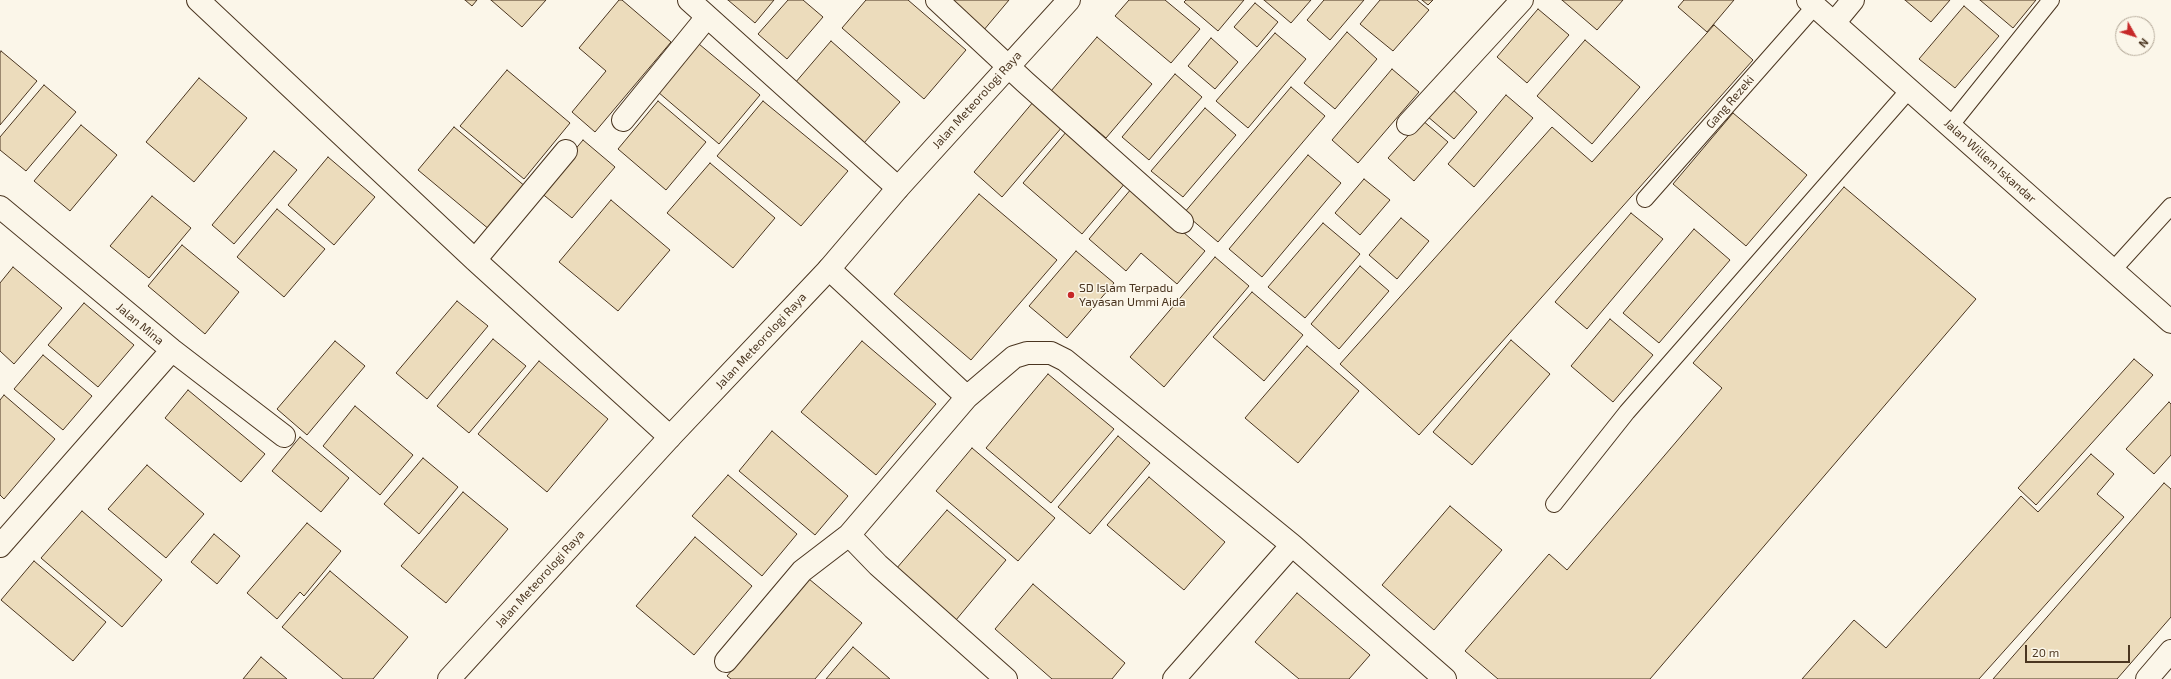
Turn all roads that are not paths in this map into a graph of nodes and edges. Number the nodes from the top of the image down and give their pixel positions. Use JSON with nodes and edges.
{"nodes":[{"id":1,"x":198,"y":0,"type":"edge"},
{"id":2,"x":689,"y":0,"type":"edge"},
{"id":3,"x":937,"y":0,"type":"edge"},
{"id":4,"x":1069,"y":0,"type":"edge"},
{"id":5,"x":1522,"y":0,"type":"edge"},
{"id":6,"x":1853,"y":0,"type":"edge"},
{"id":7,"x":2051,"y":0,"type":"edge"},
{"id":8,"x":1811,"y":3,"type":"edge"},
{"id":9,"x":708,"y":18,"type":"junction"},
{"id":10,"x":1834,"y":23,"type":"junction"},
{"id":11,"x":1008,"y":66,"type":"junction"},
{"id":12,"x":1909,"y":90,"type":"junction"},
{"id":13,"x":623,"y":120,"type":"dead end"},
{"id":14,"x":1408,"y":124,"type":"dead end"},
{"id":15,"x":1950,"y":126,"type":"junction"},
{"id":16,"x":566,"y":151,"type":"dead end"},
{"id":17,"x":898,"y":188,"type":"junction"},
{"id":18,"x":1645,"y":199,"type":"dead end"},
{"id":19,"x":2171,"y":206,"type":"edge"},
{"id":20,"x":0,"y":207,"type":"edge"},
{"id":21,"x":1182,"y":222,"type":"dead end"},
{"id":22,"x":475,"y":260,"type":"junction"},
{"id":23,"x":829,"y":269,"type":"junction"},
{"id":24,"x":2112,"y":270,"type":"junction"},
{"id":25,"x":2171,"y":322,"type":"edge"},
{"id":26,"x":172,"y":350,"type":"junction"},
{"id":27,"x":967,"y":397,"type":"junction"},
{"id":28,"x":284,"y":436,"type":"dead end"},
{"id":29,"x":670,"y":437,"type":"junction"},
{"id":30,"x":1554,"y":504,"type":"dead end"},
{"id":31,"x":4,"y":534,"type":"edge"},
{"id":32,"x":849,"y":535,"type":"junction"},
{"id":33,"x":1292,"y":545,"type":"junction"},
{"id":34,"x":2171,"y":651,"type":"edge"},
{"id":35,"x":726,"y":661,"type":"dead end"},
{"id":36,"x":449,"y":679,"type":"edge"},
{"id":37,"x":1006,"y":679,"type":"edge"},
{"id":38,"x":1174,"y":679,"type":"edge"},
{"id":39,"x":1445,"y":679,"type":"edge"},
{"id":40,"x":2147,"y":679,"type":"edge"}],
"edges":[{"from":1,"to":22,"type":"main road"},
{"from":2,"to":9,"type":"main road"},
{"from":3,"to":11,"type":"main road"},
{"from":4,"to":11,"type":"main road","name":"Jalan Meteorologi Raya"},
{"from":5,"to":14,"type":"main road"},
{"from":6,"to":10,"type":"main road"},
{"from":7,"to":15,"type":"lane"},
{"from":8,"to":10,"type":"main road","name":"Jalan Willem Iskandar"},
{"from":8,"to":18,"type":"lane","name":"Gang Rezeki"},
{"from":9,"to":13,"type":"main road"},
{"from":9,"to":17,"type":"main road"},
{"from":10,"to":12,"type":"main road","name":"Jalan Willem Iskandar"},
{"from":11,"to":17,"type":"main road","name":"Jalan Meteorologi Raya"},
{"from":11,"to":21,"type":"main road"},
{"from":12,"to":15,"type":"main road","name":"Jalan Willem Iskandar"},
{"from":12,"to":30,"type":"lane"},
{"from":15,"to":24,"type":"main road","name":"Jalan Willem Iskandar"},
{"from":16,"to":22,"type":"main road"},
{"from":17,"to":23,"type":"main road","name":"Jalan Meteorologi Raya"},
{"from":19,"to":24,"type":"lane"},
{"from":20,"to":26,"type":"main road","name":"Jalan Mina"},
{"from":22,"to":29,"type":"main road"},
{"from":23,"to":27,"type":"main road"},
{"from":23,"to":29,"type":"main road","name":"Jalan Meteorologi Raya"},
{"from":24,"to":25,"type":"main road","name":"Jalan Willem Iskandar"},
{"from":26,"to":28,"type":"main road","name":"Jalan Mina"},
{"from":26,"to":31,"type":"main road"},
{"from":27,"to":32,"type":"main road"},
{"from":27,"to":33,"type":"main road"},
{"from":29,"to":36,"type":"main road","name":"Jalan Meteorologi Raya"},
{"from":32,"to":35,"type":"main road"},
{"from":32,"to":37,"type":"main road"},
{"from":33,"to":38,"type":"main road"},
{"from":33,"to":39,"type":"main road"},
{"from":34,"to":40,"type":"main road"}]}
